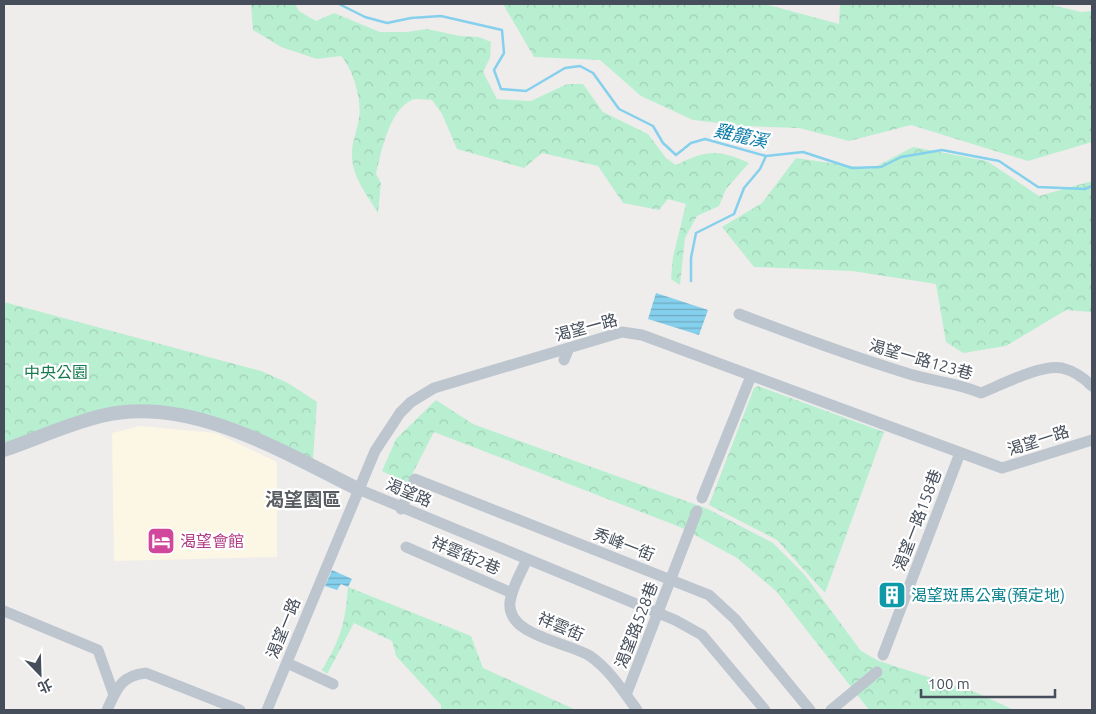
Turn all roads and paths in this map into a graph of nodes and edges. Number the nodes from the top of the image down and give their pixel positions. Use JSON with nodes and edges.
{"nodes":[{"id":1,"x":739,"y":314,"type":"dead end"},
{"id":2,"x":569,"y":348,"type":"junction"},
{"id":3,"x":564,"y":360,"type":"dead end"},
{"id":4,"x":751,"y":376,"type":"junction"},
{"id":5,"x":1092,"y":386,"type":"edge"},
{"id":6,"x":1092,"y":440,"type":"edge"},
{"id":7,"x":4,"y":450,"type":"edge"},
{"id":8,"x":960,"y":453,"type":"junction"},
{"id":9,"x":358,"y":489,"type":"junction"},
{"id":10,"x":702,"y":498,"type":"dead end"},
{"id":11,"x":401,"y":509,"type":"junction"},
{"id":12,"x":697,"y":511,"type":"dead end"},
{"id":13,"x":406,"y":547,"type":"dead end"},
{"id":14,"x":527,"y":559,"type":"junction"},
{"id":15,"x":671,"y":579,"type":"junction"},
{"id":16,"x":512,"y":593,"type":"junction"},
{"id":17,"x":4,"y":611,"type":"edge"},
{"id":18,"x":658,"y":613,"type":"junction"},
{"id":19,"x":888,"y":650,"type":"dead end"},
{"id":20,"x":287,"y":663,"type":"junction"},
{"id":21,"x":877,"y":672,"type":"dead end"},
{"id":22,"x":333,"y":684,"type":"dead end"},
{"id":23,"x":114,"y":695,"type":"junction"},
{"id":24,"x":626,"y":695,"type":"junction"},
{"id":25,"x":107,"y":710,"type":"edge"},
{"id":26,"x":240,"y":710,"type":"edge"},
{"id":27,"x":267,"y":710,"type":"edge"},
{"id":28,"x":637,"y":710,"type":"edge"},
{"id":29,"x":765,"y":710,"type":"edge"},
{"id":30,"x":810,"y":710,"type":"edge"},
{"id":31,"x":831,"y":710,"type":"edge"}],
"edges":[{"from":1,"to":5,"type":"street","name":"渴望一路123巷"},
{"from":2,"to":3,"type":"street"},
{"from":2,"to":4,"type":"street","name":"渴望一路"},
{"from":2,"to":9,"type":"street","name":"渴望一路"},
{"from":4,"to":8,"type":"street","name":"渴望一路"},
{"from":4,"to":10,"type":"street"},
{"from":6,"to":8,"type":"street","name":"渴望一路"},
{"from":7,"to":9,"type":"street","name":"渴望路"},
{"from":8,"to":19,"type":"street","name":"渴望一路158巷"},
{"from":9,"to":11,"type":"street","name":"渴望路"},
{"from":9,"to":20,"type":"street","name":"渴望一路"},
{"from":11,"to":14,"type":"street","name":"渴望路"},
{"from":11,"to":15,"type":"street","name":"秀峰一街"},
{"from":12,"to":15,"type":"street","name":"渴望路528巷"},
{"from":13,"to":16,"type":"street","name":"祥雲街2巷"},
{"from":14,"to":16,"type":"street","name":"祥雲街"},
{"from":14,"to":18,"type":"street","name":"渴望路"},
{"from":15,"to":18,"type":"street","name":"渴望路528巷"},
{"from":15,"to":30,"type":"street","name":"秀峰一街"},
{"from":16,"to":24,"type":"street","name":"祥雲街"},
{"from":17,"to":23,"type":"street"},
{"from":18,"to":24,"type":"street","name":"渴望路528巷"},
{"from":18,"to":29,"type":"street","name":"渴望路"},
{"from":20,"to":22,"type":"street"},
{"from":20,"to":27,"type":"street","name":"渴望一路"},
{"from":21,"to":31,"type":"street"},
{"from":23,"to":25,"type":"street"},
{"from":23,"to":26,"type":"street"},
{"from":24,"to":28,"type":"street","name":"祥雲街"}]}
